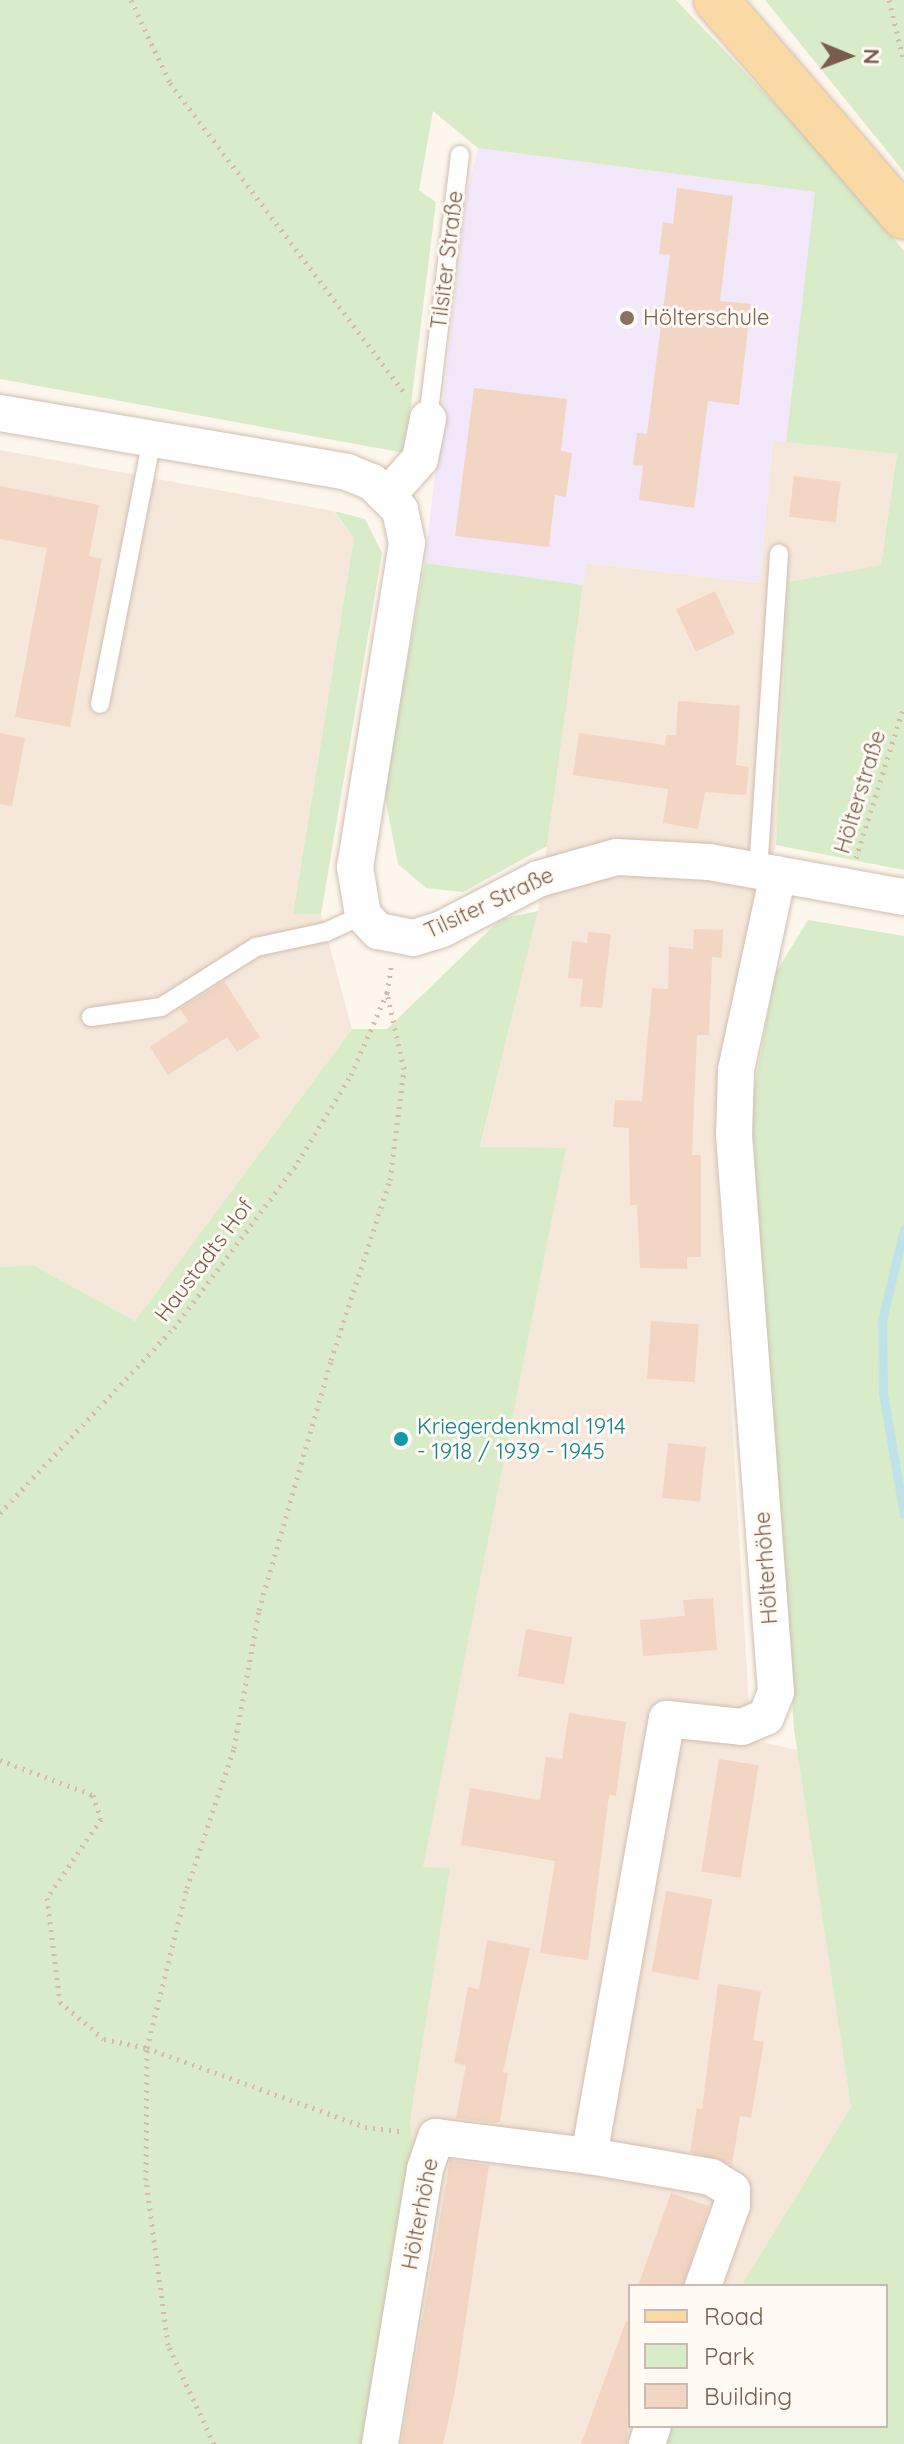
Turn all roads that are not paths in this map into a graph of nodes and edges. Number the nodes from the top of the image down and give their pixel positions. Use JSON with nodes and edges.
{"nodes":[{"id":1,"x":716,"y":0,"type":"edge"},
{"id":2,"x":460,"y":155,"type":"dead end"},
{"id":3,"x":904,"y":217,"type":"edge"},
{"id":4,"x":0,"y":413,"type":"edge"},
{"id":5,"x":428,"y":419,"type":"joint"},
{"id":6,"x":152,"y":439,"type":"junction"},
{"id":7,"x":388,"y":495,"type":"junction"},
{"id":8,"x":779,"y":554,"type":"dead end"},
{"id":9,"x":100,"y":704,"type":"dead end"},
{"id":10,"x":768,"y":873,"type":"junction"},
{"id":11,"x":904,"y":897,"type":"edge"},
{"id":12,"x":363,"y":915,"type":"junction"},
{"id":13,"x":91,"y":1017,"type":"dead end"},
{"id":14,"x":589,"y":2156,"type":"junction"},
{"id":15,"x":704,"y":2284,"type":"edge"},
{"id":16,"x":380,"y":2444,"type":"edge"}],
"edges":[{"from":1,"to":3,"type":"main road"},
{"from":2,"to":5,"type":"lane","name":"Tilsiter Straße"},
{"from":4,"to":6,"type":"street"},
{"from":5,"to":7,"type":"street","name":"Tilsiter Straße"},
{"from":6,"to":7,"type":"street"},
{"from":6,"to":9,"type":"lane"},
{"from":7,"to":12,"type":"street"},
{"from":8,"to":10,"type":"lane"},
{"from":10,"to":11,"type":"street","name":"Tilsiter Straße"},
{"from":10,"to":12,"type":"street","name":"Tilsiter Straße"},
{"from":10,"to":14,"type":"street","name":"Hölterhöhe"},
{"from":12,"to":13,"type":"lane"},
{"from":14,"to":15,"type":"street","name":"Hölterhöhe"},
{"from":14,"to":16,"type":"street","name":"Hölterhöhe"}]}
